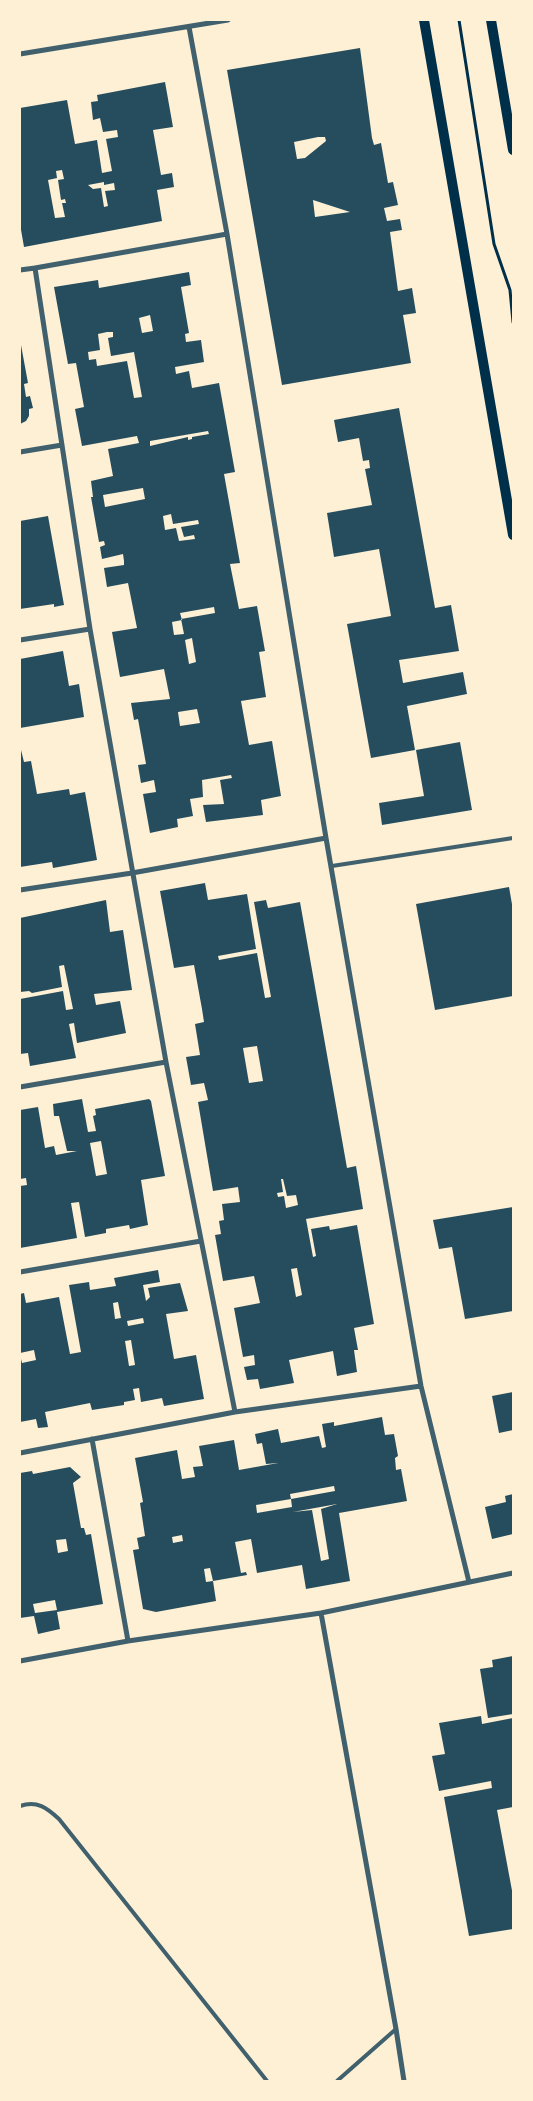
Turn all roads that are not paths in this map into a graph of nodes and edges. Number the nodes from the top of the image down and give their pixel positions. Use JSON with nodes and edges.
{"nodes":[{"id":1,"x":228,"y":20,"type":"edge"},
{"id":2,"x":424,"y":20,"type":"edge"},
{"id":3,"x":491,"y":20,"type":"edge"},
{"id":4,"x":189,"y":26,"type":"junction"},
{"id":5,"x":20,"y":54,"type":"edge"},
{"id":6,"x":513,"y":150,"type":"edge"},
{"id":7,"x":227,"y":234,"type":"junction"},
{"id":8,"x":35,"y":268,"type":"junction"},
{"id":9,"x":20,"y":270,"type":"edge"},
{"id":10,"x":62,"y":445,"type":"junction"},
{"id":11,"x":20,"y":452,"type":"edge"},
{"id":12,"x":513,"y":535,"type":"edge"},
{"id":13,"x":90,"y":629,"type":"junction"},
{"id":14,"x":20,"y":640,"type":"edge"},
{"id":15,"x":326,"y":838,"type":"junction"},
{"id":16,"x":513,"y":838,"type":"edge"},
{"id":17,"x":332,"y":866,"type":"junction"},
{"id":18,"x":132,"y":873,"type":"junction"},
{"id":19,"x":20,"y":890,"type":"edge"},
{"id":20,"x":166,"y":1062,"type":"junction"},
{"id":21,"x":20,"y":1087,"type":"edge"},
{"id":22,"x":200,"y":1241,"type":"junction"},
{"id":23,"x":20,"y":1272,"type":"edge"},
{"id":24,"x":421,"y":1386,"type":"junction"},
{"id":25,"x":235,"y":1412,"type":"junction"},
{"id":26,"x":92,"y":1439,"type":"junction"},
{"id":27,"x":20,"y":1453,"type":"edge"},
{"id":28,"x":513,"y":1573,"type":"edge"},
{"id":29,"x":469,"y":1582,"type":"junction"},
{"id":30,"x":321,"y":1612,"type":"junction"},
{"id":31,"x":128,"y":1641,"type":"junction"},
{"id":32,"x":20,"y":1661,"type":"edge"},
{"id":33,"x":20,"y":1806,"type":"edge"},
{"id":34,"x":396,"y":2028,"type":"junction"},
{"id":35,"x":267,"y":2081,"type":"edge"},
{"id":36,"x":337,"y":2081,"type":"edge"},
{"id":37,"x":404,"y":2081,"type":"edge"}],
"edges":[{"from":1,"to":4,"type":"street"},
{"from":2,"to":12,"type":"main road"},
{"from":3,"to":6,"type":"main road"},
{"from":4,"to":5,"type":"street"},
{"from":4,"to":7,"type":"street"},
{"from":7,"to":8,"type":"street"},
{"from":7,"to":15,"type":"street"},
{"from":8,"to":9,"type":"street"},
{"from":8,"to":10,"type":"street"},
{"from":10,"to":11,"type":"street"},
{"from":10,"to":13,"type":"street"},
{"from":13,"to":14,"type":"street"},
{"from":13,"to":18,"type":"street"},
{"from":15,"to":17,"type":"street"},
{"from":15,"to":18,"type":"street"},
{"from":16,"to":17,"type":"lane"},
{"from":17,"to":24,"type":"street"},
{"from":18,"to":19,"type":"street"},
{"from":18,"to":20,"type":"street"},
{"from":20,"to":21,"type":"street"},
{"from":20,"to":22,"type":"street"},
{"from":22,"to":23,"type":"street"},
{"from":22,"to":25,"type":"street"},
{"from":24,"to":25,"type":"street"},
{"from":24,"to":29,"type":"street"},
{"from":25,"to":26,"type":"street"},
{"from":26,"to":27,"type":"street"},
{"from":26,"to":31,"type":"street"},
{"from":28,"to":29,"type":"street"},
{"from":29,"to":30,"type":"street"},
{"from":30,"to":31,"type":"street"},
{"from":30,"to":34,"type":"street"},
{"from":31,"to":32,"type":"street"},
{"from":33,"to":35,"type":"lane"},
{"from":34,"to":36,"type":"lane"},
{"from":34,"to":37,"type":"street"}]}
